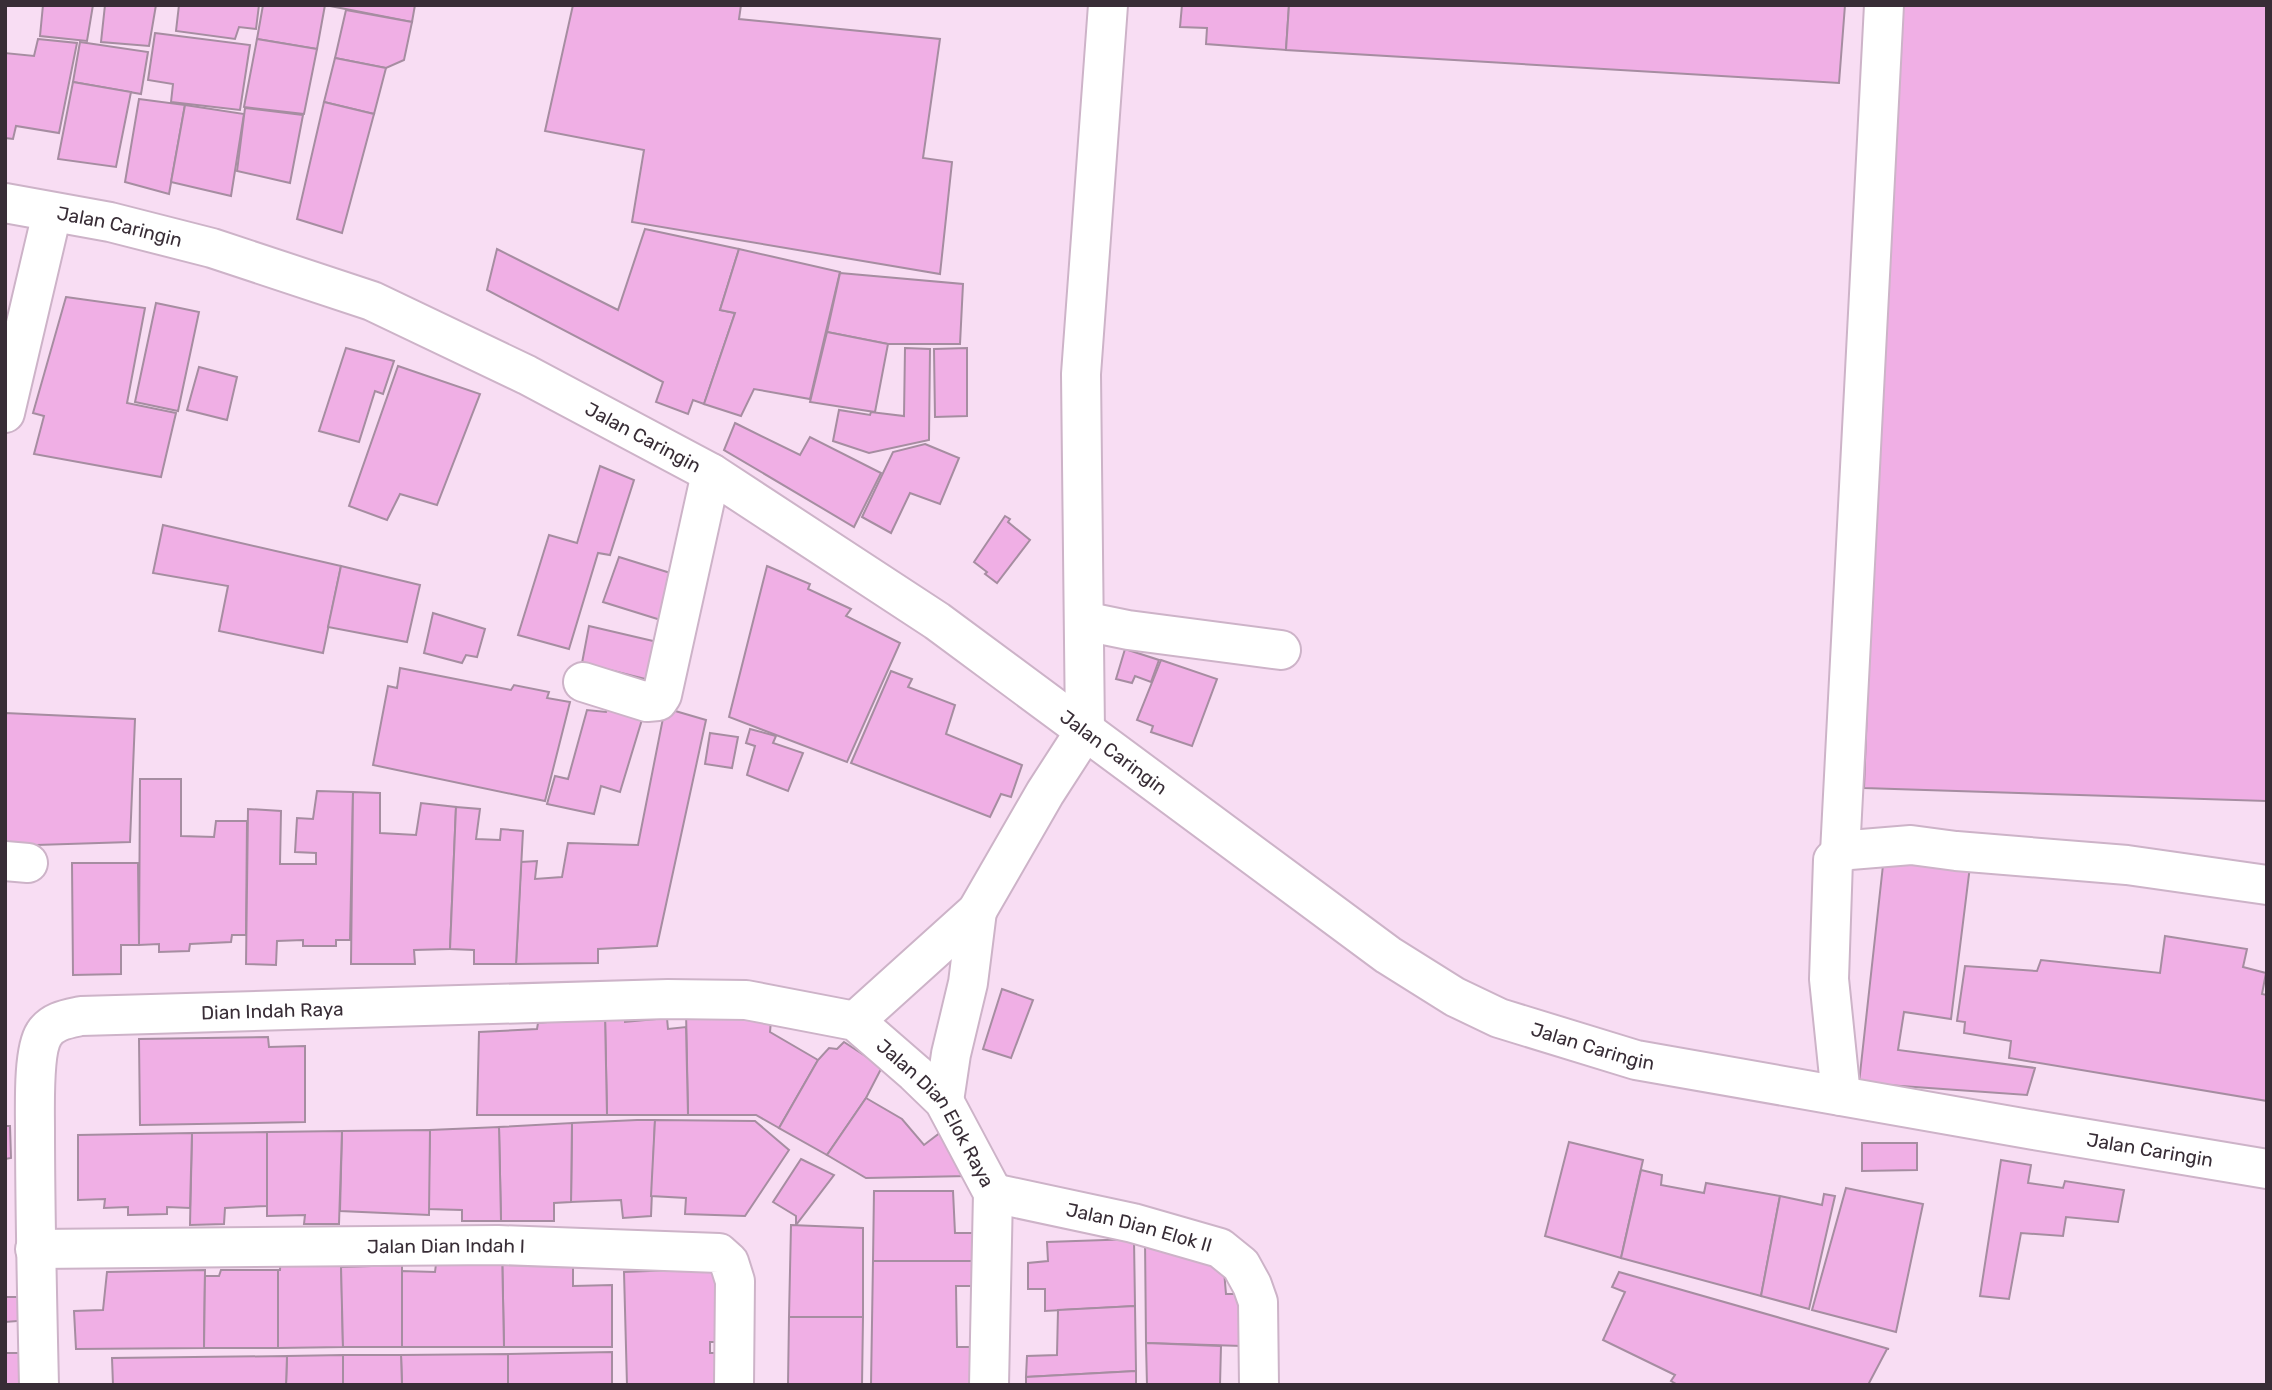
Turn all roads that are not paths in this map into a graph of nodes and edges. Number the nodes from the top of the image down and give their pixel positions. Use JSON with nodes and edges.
{"nodes":[{"id":1,"x":1108,"y":5,"type":"edge"},
{"id":2,"x":1884,"y":5,"type":"edge"},
{"id":3,"x":5,"y":203,"type":"edge"},
{"id":4,"x":52,"y":213,"type":"junction"},
{"id":5,"x":5,"y":413,"type":"edge"},
{"id":6,"x":711,"y":473,"type":"junction"},
{"id":7,"x":1084,"y":621,"type":"junction"},
{"id":8,"x":1281,"y":650,"type":"dead end"},
{"id":9,"x":583,"y":682,"type":"dead end"},
{"id":10,"x":1085,"y":730,"type":"junction"},
{"id":11,"x":1840,"y":853,"type":"junction"},
{"id":12,"x":2267,"y":885,"type":"edge"},
{"id":13,"x":977,"y":911,"type":"junction"},
{"id":14,"x":855,"y":1021,"type":"junction"},
{"id":15,"x":1841,"y":1096,"type":"junction"},
{"id":16,"x":944,"y":1101,"type":"junction"},
{"id":17,"x":2267,"y":1169,"type":"edge"},
{"id":18,"x":993,"y":1193,"type":"junction"},
{"id":19,"x":35,"y":1249,"type":"junction"},
{"id":20,"x":39,"y":1385,"type":"edge"},
{"id":21,"x":734,"y":1385,"type":"edge"},
{"id":22,"x":989,"y":1385,"type":"edge"},
{"id":23,"x":1259,"y":1385,"type":"edge"}],
"edges":[{"from":1,"to":7,"type":"street"},
{"from":2,"to":11,"type":"street"},
{"from":3,"to":4,"type":"street","name":"Jalan Caringin"},
{"from":4,"to":5,"type":"street"},
{"from":4,"to":6,"type":"street","name":"Jalan Caringin"},
{"from":6,"to":9,"type":"street"},
{"from":6,"to":10,"type":"street","name":"Jalan Caringin"},
{"from":7,"to":8,"type":"street"},
{"from":7,"to":10,"type":"street"},
{"from":10,"to":13,"type":"street"},
{"from":10,"to":15,"type":"street","name":"Jalan Caringin"},
{"from":11,"to":12,"type":"street"},
{"from":11,"to":15,"type":"street"},
{"from":13,"to":14,"type":"street"},
{"from":13,"to":16,"type":"street"},
{"from":14,"to":16,"type":"street","name":"Jalan Dian Elok Raya"},
{"from":14,"to":19,"type":"street","name":"Dian Indah Raya"},
{"from":15,"to":17,"type":"street","name":"Jalan Caringin"},
{"from":16,"to":18,"type":"street","name":"Jalan Dian Elok Raya"},
{"from":18,"to":22,"type":"street","name":"Jalan Dian Elok Raya"},
{"from":18,"to":23,"type":"street","name":"Jalan Dian Elok II"},
{"from":19,"to":20,"type":"street","name":"Dian Indah Raya"},
{"from":19,"to":21,"type":"street","name":"Jalan Dian Indah I"}]}
